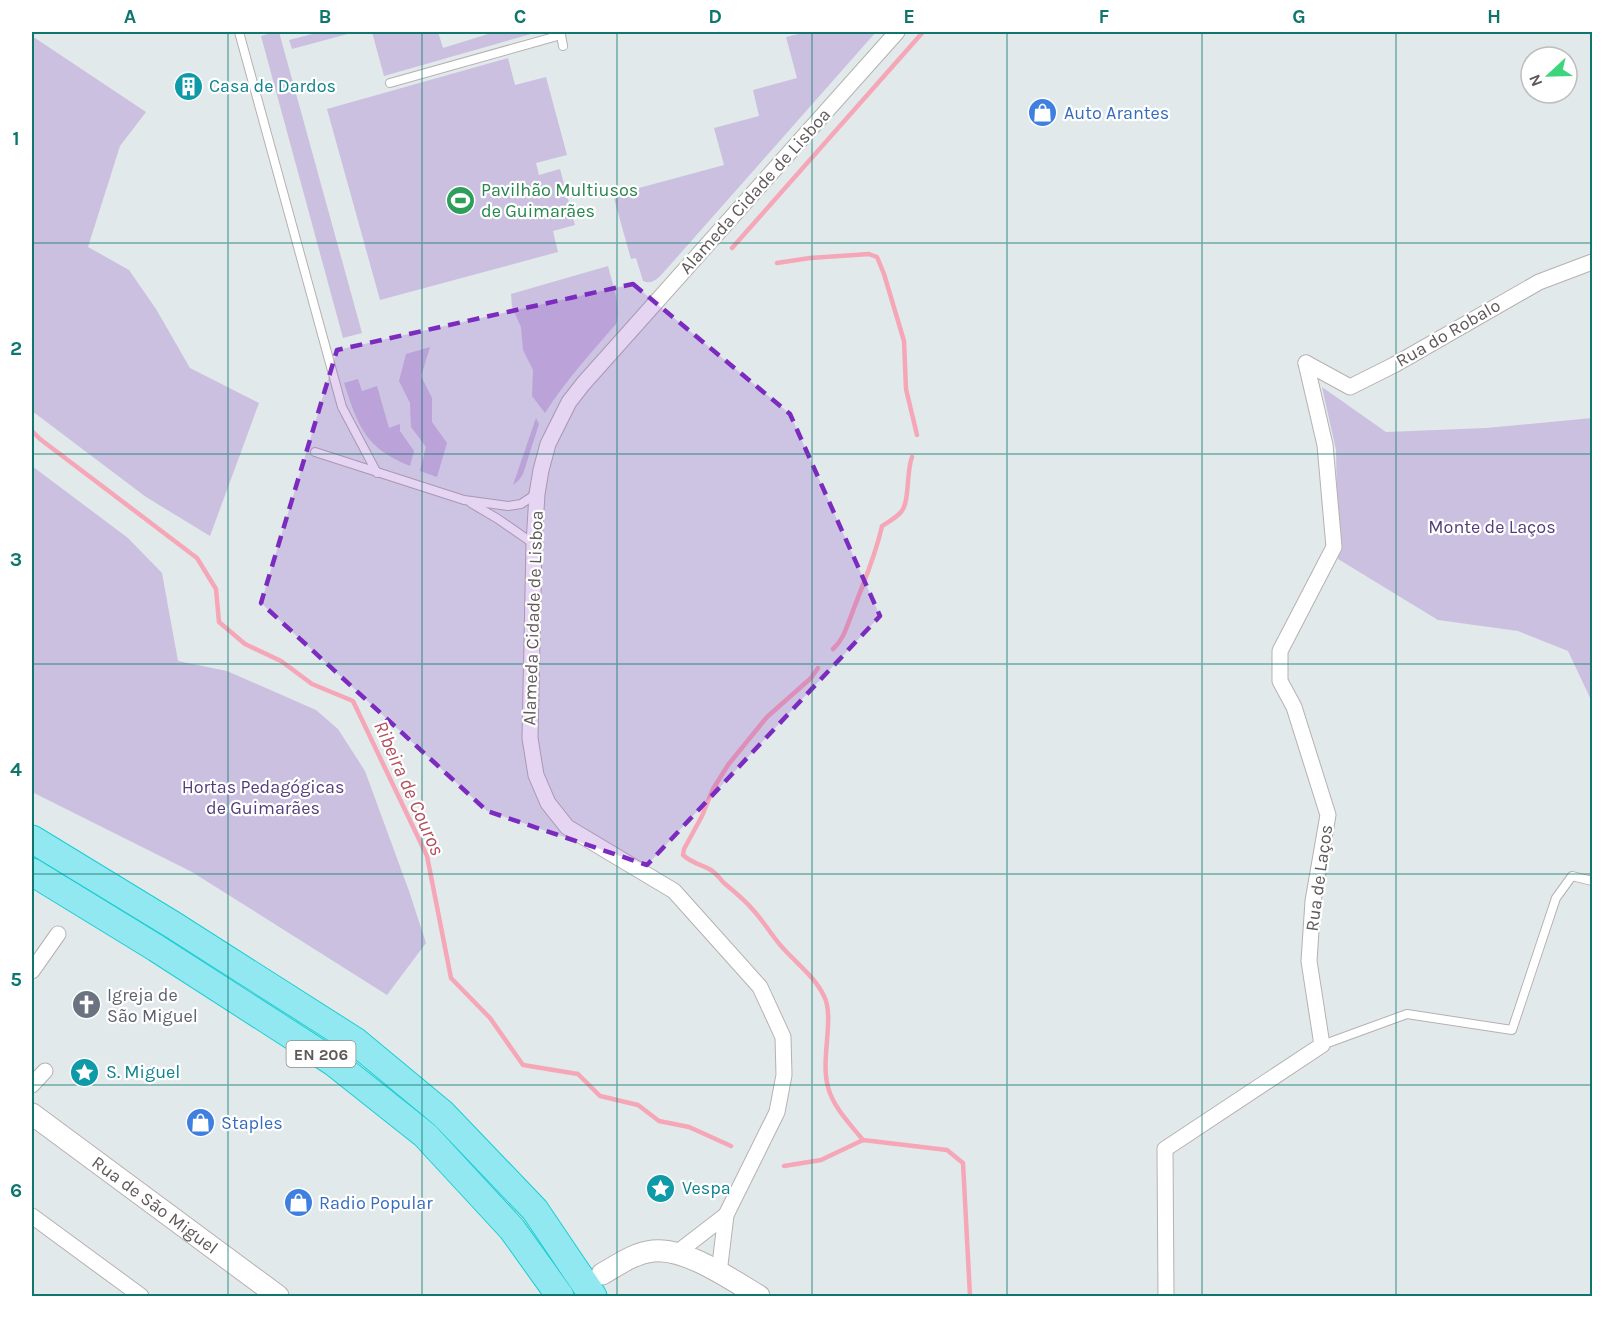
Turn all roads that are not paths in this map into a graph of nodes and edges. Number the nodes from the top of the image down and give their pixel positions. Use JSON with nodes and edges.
{"nodes":[{"id":1,"x":239,"y":32,"type":"edge"},
{"id":2,"x":897,"y":32,"type":"edge"},
{"id":3,"x":563,"y":46,"type":"dead end"},
{"id":4,"x":390,"y":83,"type":"dead end"},
{"id":5,"x":1593,"y":262,"type":"edge"},
{"id":6,"x":1306,"y":363,"type":"joint"},
{"id":7,"x":315,"y":452,"type":"dead end"},
{"id":8,"x":377,"y":472,"type":"junction"},
{"id":9,"x":537,"y":494,"type":"junction"},
{"id":10,"x":464,"y":500,"type":"junction"},
{"id":11,"x":534,"y":544,"type":"junction"},
{"id":12,"x":32,"y":839,"type":"edge"},
{"id":13,"x":32,"y":872,"type":"edge"},
{"id":14,"x":1593,"y":881,"type":"edge"},
{"id":15,"x":58,"y":934,"type":"dead end"},
{"id":16,"x":32,"y":971,"type":"edge"},
{"id":17,"x":1322,"y":1045,"type":"junction"},
{"id":18,"x":45,"y":1071,"type":"dead end"},
{"id":19,"x":32,"y":1085,"type":"edge"},
{"id":20,"x":32,"y":1114,"type":"edge"},
{"id":21,"x":726,"y":1215,"type":"junction"},
{"id":22,"x":32,"y":1216,"type":"edge"},
{"id":23,"x":678,"y":1252,"type":"junction"},
{"id":24,"x":719,"y":1272,"type":"junction"},
{"id":25,"x":598,"y":1285,"type":"edge"},
{"id":26,"x":141,"y":1296,"type":"edge"},
{"id":27,"x":278,"y":1296,"type":"edge"},
{"id":28,"x":560,"y":1296,"type":"edge"},
{"id":29,"x":759,"y":1296,"type":"edge"},
{"id":30,"x":1166,"y":1296,"type":"edge"}],
"edges":[{"from":1,"to":8,"type":"lane"},
{"from":2,"to":9,"type":"street","name":"Alameda Cidade de Lisboa"},
{"from":3,"to":4,"type":"lane"},
{"from":5,"to":6,"type":"street","name":"Rua do Robalo"},
{"from":6,"to":17,"type":"street","name":"Rua de Laços"},
{"from":7,"to":8,"type":"lane"},
{"from":8,"to":10,"type":"lane"},
{"from":9,"to":10,"type":"lane"},
{"from":9,"to":11,"type":"street","name":"Alameda Cidade de Lisboa"},
{"from":10,"to":11,"type":"lane"},
{"from":11,"to":21,"type":"street","name":"Alameda Cidade de Lisboa"},
{"from":12,"to":25,"type":"highway","number":"EN 206"},
{"from":13,"to":28,"type":"highway","number":"EN 206"},
{"from":14,"to":17,"type":"lane"},
{"from":15,"to":16,"type":"street"},
{"from":17,"to":30,"type":"street"},
{"from":18,"to":19,"type":"street"},
{"from":20,"to":27,"type":"main road","name":"Rua de São Miguel"},
{"from":21,"to":23,"type":"street","name":"Alameda Cidade de Lisboa"},
{"from":21,"to":24,"type":"street","name":"Alameda Cidade de Lisboa"},
{"from":22,"to":26,"type":"street"},
{"from":23,"to":24,"type":"main road"},
{"from":23,"to":25,"type":"main road"},
{"from":24,"to":29,"type":"main road"}]}
